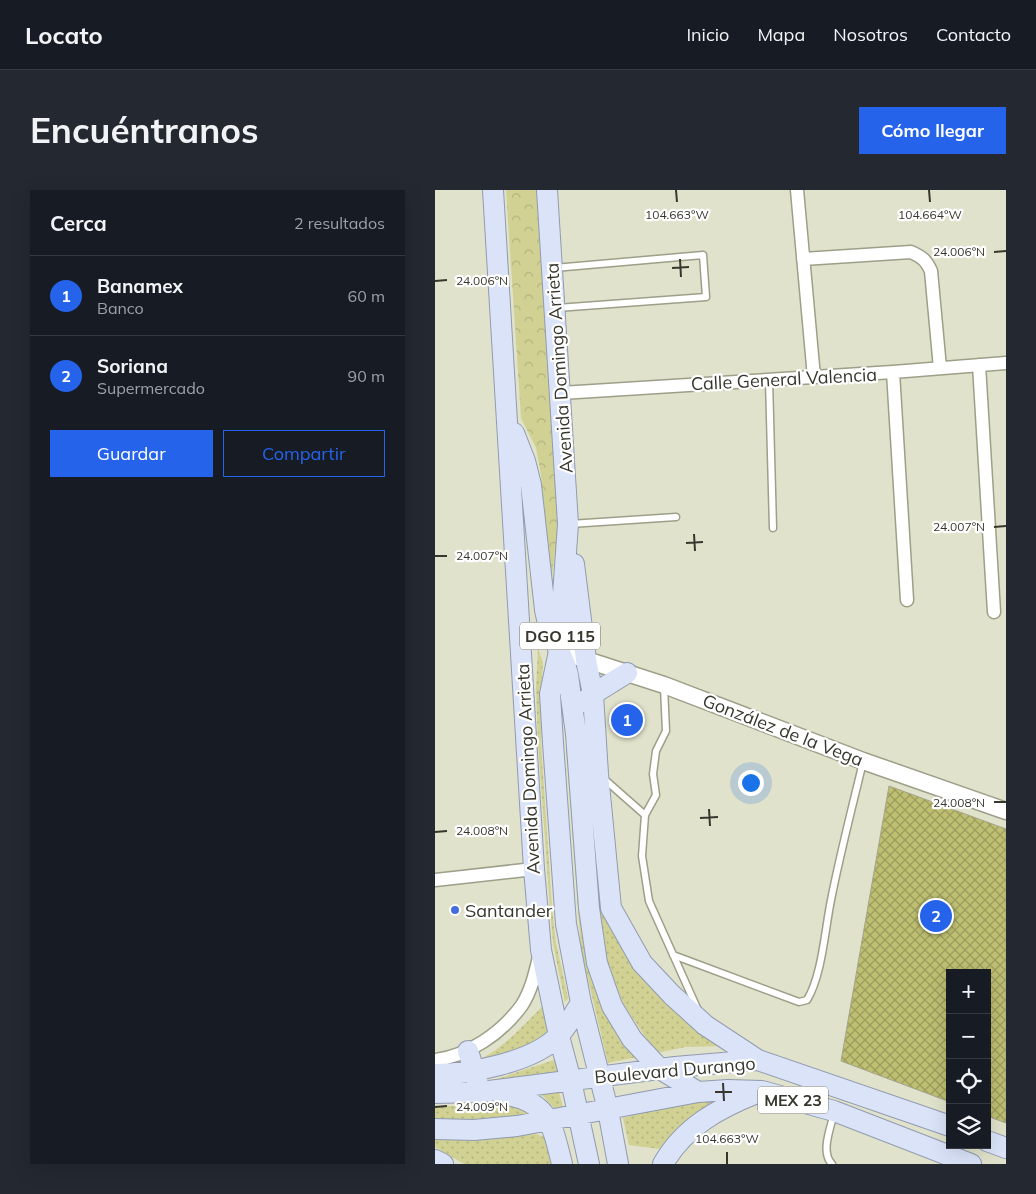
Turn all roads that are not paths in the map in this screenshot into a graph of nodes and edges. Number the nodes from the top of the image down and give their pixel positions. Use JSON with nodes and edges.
{"nodes":[{"id":1,"x":493,"y":190,"type":"edge"},
{"id":2,"x":547,"y":190,"type":"edge"},
{"id":3,"x":797,"y":190,"type":"edge"},
{"id":4,"x":803,"y":258,"type":"junction"},
{"id":5,"x":553,"y":268,"type":"junction"},
{"id":6,"x":555,"y":308,"type":"junction"},
{"id":7,"x":1006,"y":363,"type":"edge"},
{"id":8,"x":979,"y":365,"type":"junction"},
{"id":9,"x":940,"y":368,"type":"junction"},
{"id":10,"x":893,"y":372,"type":"junction"},
{"id":11,"x":813,"y":377,"type":"junction"},
{"id":12,"x":769,"y":380,"type":"junction"},
{"id":13,"x":561,"y":393,"type":"junction"},
{"id":14,"x":507,"y":417,"type":"junction"},
{"id":15,"x":676,"y":517,"type":"dead end"},
{"id":16,"x":568,"y":524,"type":"junction"},
{"id":17,"x":773,"y":528,"type":"dead end"},
{"id":18,"x":907,"y":600,"type":"dead end"},
{"id":19,"x":994,"y":612,"type":"dead end"},
{"id":20,"x":559,"y":651,"type":"junction"},
{"id":21,"x":586,"y":660,"type":"junction"},
{"id":22,"x":627,"y":673,"type":"junction"},
{"id":23,"x":664,"y":685,"type":"junction"},
{"id":24,"x":593,"y":694,"type":"junction"},
{"id":25,"x":573,"y":714,"type":"junction"},
{"id":26,"x":553,"y":743,"type":"junction"},
{"id":27,"x":863,"y":760,"type":"junction"},
{"id":28,"x":598,"y":774,"type":"junction"},
{"id":29,"x":1006,"y":811,"type":"edge"},
{"id":30,"x":645,"y":816,"type":"junction"},
{"id":31,"x":534,"y":870,"type":"junction"},
{"id":32,"x":435,"y":880,"type":"edge"},
{"id":33,"x":541,"y":950,"type":"junction"},
{"id":34,"x":673,"y":955,"type":"junction"},
{"id":35,"x":581,"y":1003,"type":"junction"},
{"id":36,"x":705,"y":1025,"type":"junction"},
{"id":37,"x":559,"y":1036,"type":"junction"},
{"id":38,"x":468,"y":1051,"type":"junction"},
{"id":39,"x":435,"y":1060,"type":"edge"},
{"id":40,"x":758,"y":1060,"type":"junction"},
{"id":41,"x":659,"y":1069,"type":"junction"},
{"id":42,"x":474,"y":1071,"type":"junction"},
{"id":43,"x":435,"y":1074,"type":"edge"},
{"id":44,"x":599,"y":1077,"type":"junction"},
{"id":45,"x":571,"y":1081,"type":"junction"},
{"id":46,"x":762,"y":1091,"type":"junction"},
{"id":47,"x":481,"y":1092,"type":"junction"},
{"id":48,"x":698,"y":1092,"type":"junction"},
{"id":49,"x":435,"y":1093,"type":"edge"},
{"id":50,"x":608,"y":1110,"type":"junction"},
{"id":51,"x":834,"y":1111,"type":"junction"},
{"id":52,"x":578,"y":1116,"type":"junction"},
{"id":53,"x":549,"y":1121,"type":"junction"},
{"id":54,"x":946,"y":1125,"type":"edge"},
{"id":55,"x":435,"y":1129,"type":"edge"},
{"id":56,"x":991,"y":1142,"type":"edge"},
{"id":57,"x":1006,"y":1148,"type":"edge"},
{"id":58,"x":435,"y":1160,"type":"edge"},
{"id":59,"x":948,"y":1160,"type":"edge"},
{"id":60,"x":443,"y":1164,"type":"edge"},
{"id":61,"x":562,"y":1164,"type":"edge"},
{"id":62,"x":589,"y":1164,"type":"edge"},
{"id":63,"x":617,"y":1164,"type":"edge"},
{"id":64,"x":663,"y":1164,"type":"edge"},
{"id":65,"x":832,"y":1164,"type":"edge"},
{"id":66,"x":971,"y":1164,"type":"edge"}],
"edges":[{"from":1,"to":14,"type":"main road","name":"Avenida Domingo Arrieta","number":"DGO 115"},
{"from":2,"to":5,"type":"main road","name":"Avenida Domingo Arrieta","number":"DGO 115"},
{"from":3,"to":4,"type":"street"},
{"from":4,"to":9,"type":"street"},
{"from":4,"to":11,"type":"street"},
{"from":5,"to":6,"type":"main road","name":"Avenida Domingo Arrieta","number":"DGO 115"},
{"from":5,"to":6,"type":"lane"},
{"from":6,"to":13,"type":"main road","name":"Avenida Domingo Arrieta","number":"DGO 115"},
{"from":7,"to":8,"type":"street","name":"Calle General Valencia"},
{"from":8,"to":9,"type":"street","name":"Calle General Valencia"},
{"from":8,"to":19,"type":"street"},
{"from":9,"to":10,"type":"street","name":"Calle General Valencia"},
{"from":10,"to":11,"type":"street","name":"Calle General Valencia"},
{"from":10,"to":18,"type":"street"},
{"from":11,"to":12,"type":"street","name":"Calle General Valencia"},
{"from":12,"to":13,"type":"street","name":"Calle General Valencia"},
{"from":12,"to":17,"type":"lane"},
{"from":13,"to":16,"type":"main road","name":"Avenida Domingo Arrieta","number":"DGO 115"},
{"from":14,"to":20,"type":"main road"},
{"from":14,"to":31,"type":"main road","name":"Avenida Domingo Arrieta","number":"DGO 115"},
{"from":15,"to":16,"type":"lane"},
{"from":16,"to":20,"type":"main road","name":"Avenida Domingo Arrieta","number":"DGO 115"},
{"from":16,"to":21,"type":"main road"},
{"from":20,"to":21,"type":"street","name":"González de la Vega"},
{"from":20,"to":25,"type":"main road"},
{"from":20,"to":26,"type":"main road","name":"Avenida Domingo Arrieta","number":"DGO 115"},
{"from":21,"to":22,"type":"street","name":"González de la Vega"},
{"from":21,"to":24,"type":"main road"},
{"from":22,"to":23,"type":"street","name":"González de la Vega"},
{"from":22,"to":24,"type":"main road"},
{"from":23,"to":27,"type":"street","name":"González de la Vega"},
{"from":23,"to":30,"type":"lane"},
{"from":24,"to":25,"type":"main road"},
{"from":24,"to":28,"type":"main road"},
{"from":25,"to":26,"type":"main road"},
{"from":25,"to":41,"type":"main road"},
{"from":26,"to":35,"type":"main road","name":"Avenida Domingo Arrieta","number":"DGO 115"},
{"from":27,"to":29,"type":"street","name":"González de la Vega"},
{"from":27,"to":34,"type":"lane"},
{"from":28,"to":30,"type":"lane"},
{"from":28,"to":36,"type":"main road"},
{"from":30,"to":34,"type":"lane"},
{"from":31,"to":32,"type":"street"},
{"from":31,"to":33,"type":"main road","name":"Avenida Domingo Arrieta","number":"DGO 115"},
{"from":33,"to":37,"type":"main road","name":"Avenida Domingo Arrieta","number":"DGO 115"},
{"from":33,"to":38,"type":"street"},
{"from":34,"to":36,"type":"lane"},
{"from":35,"to":37,"type":"main road"},
{"from":35,"to":44,"type":"main road","name":"Avenida Domingo Arrieta","number":"DGO 115"},
{"from":36,"to":40,"type":"main road"},
{"from":37,"to":42,"type":"main road"},
{"from":37,"to":45,"type":"main road","name":"Avenida Domingo Arrieta","number":"DGO 115"},
{"from":38,"to":39,"type":"street"},
{"from":38,"to":42,"type":"main road"},
{"from":40,"to":41,"type":"main road","name":"Boulevard Durango","number":"MEX 23"},
{"from":40,"to":54,"type":"main road","name":"Boulevard Durango","number":"MEX 23"},
{"from":41,"to":44,"type":"main road","name":"Boulevard Durango","number":"MEX 23"},
{"from":41,"to":48,"type":"main road"},
{"from":42,"to":43,"type":"main road"},
{"from":42,"to":47,"type":"main road"},
{"from":44,"to":45,"type":"main road","name":"Boulevard Durango","number":"MEX 23"},
{"from":44,"to":50,"type":"main road","name":"Avenida Domingo Arrieta","number":"DGO 115"},
{"from":45,"to":47,"type":"main road","number":"MEX 23"},
{"from":45,"to":52,"type":"main road","name":"Avenida Domingo Arrieta","number":"DGO 115"},
{"from":46,"to":48,"type":"main road","name":"Boulevard Durango","number":"MEX 23"},
{"from":46,"to":51,"type":"main road","name":"Boulevard Durango","number":"MEX 23"},
{"from":46,"to":64,"type":"main road"},
{"from":47,"to":49,"type":"main road","number":"MEX 23"},
{"from":47,"to":53,"type":"main road"},
{"from":48,"to":50,"type":"main road","name":"Boulevard Durango","number":"MEX 23"},
{"from":50,"to":52,"type":"main road","name":"Boulevard Durango","number":"MEX 23"},
{"from":50,"to":63,"type":"main road","name":"Avenida Domingo Arrieta"},
{"from":51,"to":59,"type":"main road","name":"Boulevard Durango","number":"MEX 23"},
{"from":51,"to":65,"type":"lane"},
{"from":52,"to":53,"type":"main road","number":"MEX 23"},
{"from":52,"to":62,"type":"main road","name":"Avenida Domingo Arrieta"},
{"from":53,"to":55,"type":"main road","number":"MEX 23"},
{"from":53,"to":61,"type":"main road"},
{"from":56,"to":57,"type":"main road"},
{"from":58,"to":60,"type":"main road"},
{"from":59,"to":66,"type":"main road","name":"Boulevard Durango","number":"MEX 23"}]}
